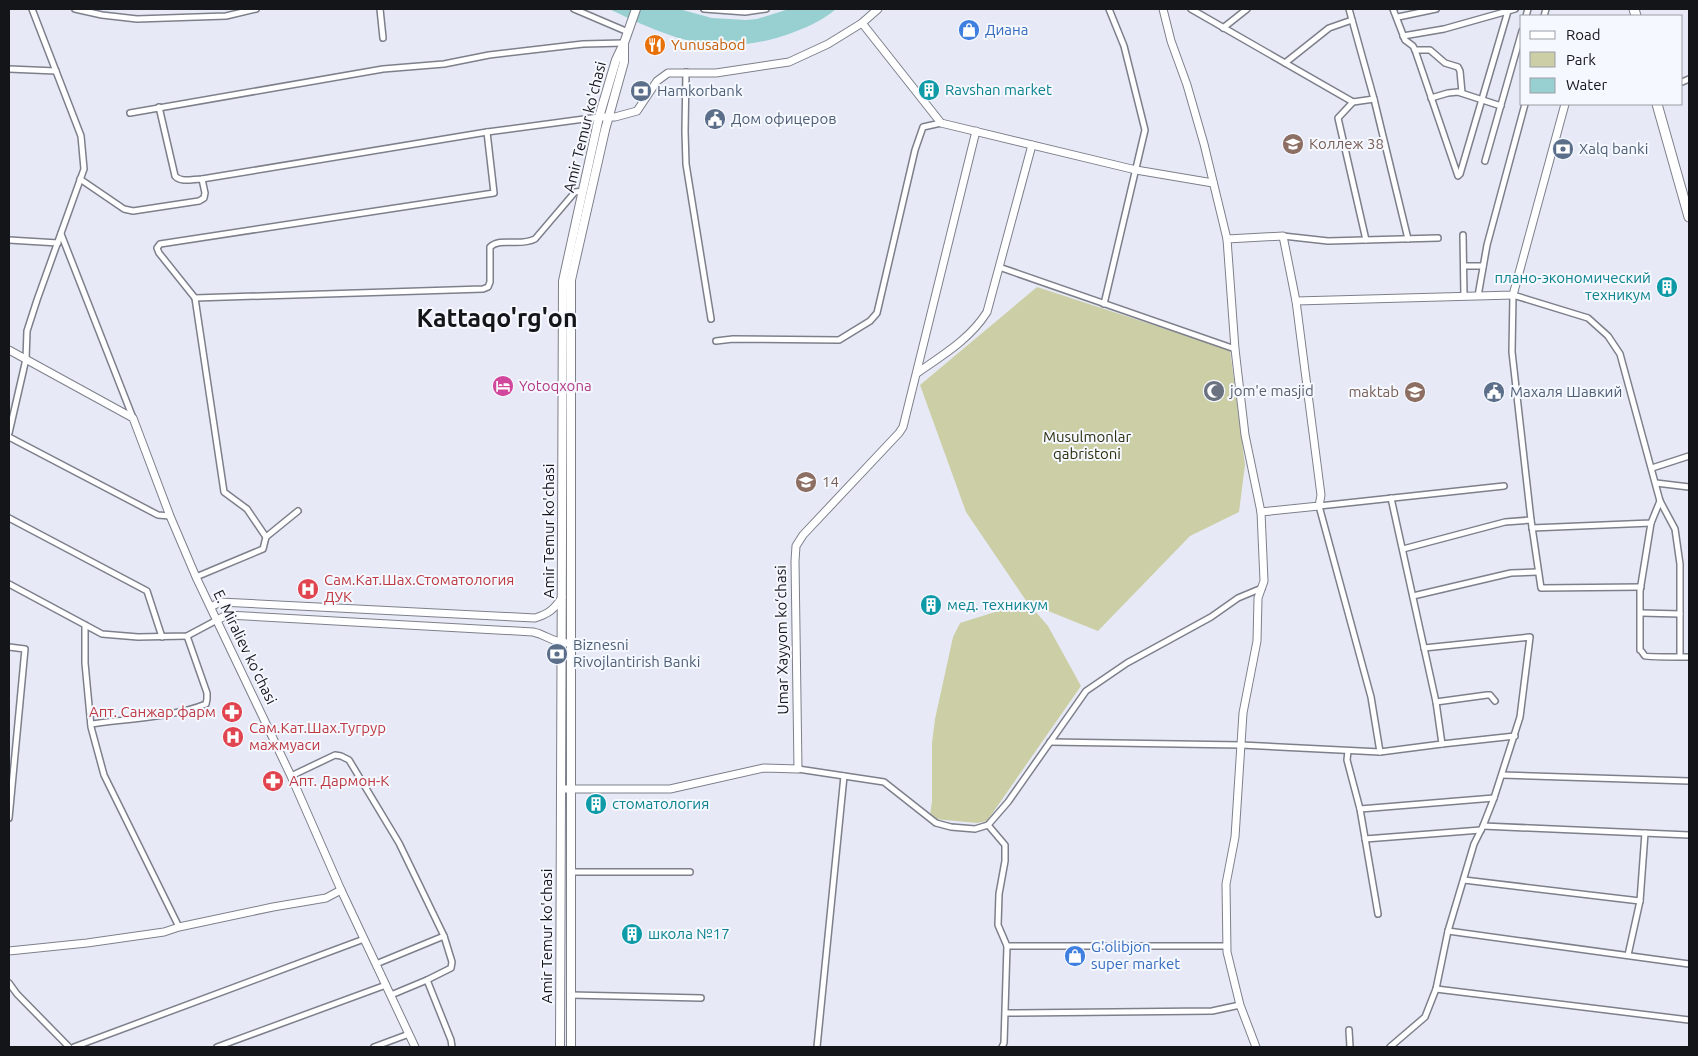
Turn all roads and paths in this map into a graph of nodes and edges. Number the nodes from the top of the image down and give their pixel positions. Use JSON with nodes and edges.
{"nodes":[{"id":1,"x":32,"y":9,"type":"edge"},
{"id":2,"x":75,"y":9,"type":"edge"},
{"id":3,"x":256,"y":9,"type":"edge"},
{"id":4,"x":380,"y":9,"type":"edge"},
{"id":5,"x":574,"y":9,"type":"edge"},
{"id":6,"x":636,"y":9,"type":"edge"},
{"id":7,"x":704,"y":9,"type":"edge"},
{"id":8,"x":766,"y":9,"type":"edge"},
{"id":9,"x":878,"y":9,"type":"edge"},
{"id":10,"x":1110,"y":9,"type":"edge"},
{"id":11,"x":1163,"y":9,"type":"edge"},
{"id":12,"x":1191,"y":9,"type":"edge"},
{"id":13,"x":1247,"y":9,"type":"edge"},
{"id":14,"x":1349,"y":9,"type":"edge"},
{"id":15,"x":1393,"y":9,"type":"edge"},
{"id":16,"x":1436,"y":9,"type":"edge"},
{"id":17,"x":1515,"y":9,"type":"edge"},
{"id":18,"x":725,"y":10,"type":"edge"},
{"id":19,"x":1508,"y":11,"type":"junction"},
{"id":20,"x":1398,"y":17,"type":"junction"},
{"id":21,"x":1352,"y":20,"type":"junction"},
{"id":22,"x":862,"y":23,"type":"junction"},
{"id":23,"x":629,"y":28,"type":"junction"},
{"id":24,"x":1224,"y":28,"type":"junction"},
{"id":25,"x":1403,"y":36,"type":"junction"},
{"id":26,"x":383,"y":38,"type":"dead end"},
{"id":27,"x":1520,"y":39,"type":"edge"},
{"id":28,"x":624,"y":43,"type":"junction"},
{"id":29,"x":1415,"y":50,"type":"junction"},
{"id":30,"x":1284,"y":63,"type":"junction"},
{"id":31,"x":9,"y":69,"type":"edge"},
{"id":32,"x":56,"y":71,"type":"junction"},
{"id":33,"x":686,"y":72,"type":"junction"},
{"id":34,"x":1462,"y":93,"type":"junction"},
{"id":35,"x":1374,"y":98,"type":"junction"},
{"id":36,"x":1431,"y":98,"type":"junction"},
{"id":37,"x":1482,"y":100,"type":"junction"},
{"id":38,"x":1353,"y":102,"type":"junction"},
{"id":39,"x":1525,"y":105,"type":"edge"},
{"id":40,"x":1565,"y":105,"type":"edge"},
{"id":41,"x":1657,"y":105,"type":"edge"},
{"id":42,"x":1501,"y":106,"type":"junction"},
{"id":43,"x":160,"y":107,"type":"junction"},
{"id":44,"x":130,"y":113,"type":"dead end"},
{"id":45,"x":599,"y":117,"type":"junction"},
{"id":46,"x":609,"y":117,"type":"junction"},
{"id":47,"x":941,"y":123,"type":"junction"},
{"id":48,"x":976,"y":131,"type":"junction"},
{"id":49,"x":487,"y":132,"type":"junction"},
{"id":50,"x":1032,"y":145,"type":"junction"},
{"id":51,"x":1485,"y":161,"type":"dead end"},
{"id":52,"x":1136,"y":170,"type":"junction"},
{"id":53,"x":80,"y":178,"type":"junction"},
{"id":54,"x":202,"y":179,"type":"junction"},
{"id":55,"x":1213,"y":183,"type":"junction"},
{"id":56,"x":582,"y":191,"type":"junction"},
{"id":57,"x":1689,"y":217,"type":"edge"},
{"id":58,"x":61,"y":234,"type":"junction"},
{"id":59,"x":1463,"y":235,"type":"dead end"},
{"id":60,"x":1283,"y":236,"type":"junction"},
{"id":61,"x":1438,"y":238,"type":"dead end"},
{"id":62,"x":1227,"y":239,"type":"junction"},
{"id":63,"x":1408,"y":239,"type":"junction"},
{"id":64,"x":9,"y":240,"type":"edge"},
{"id":65,"x":1366,"y":240,"type":"junction"},
{"id":66,"x":58,"y":243,"type":"junction"},
{"id":67,"x":1464,"y":266,"type":"junction"},
{"id":68,"x":1484,"y":266,"type":"junction"},
{"id":69,"x":999,"y":267,"type":"junction"},
{"id":70,"x":1513,"y":295,"type":"junction"},
{"id":71,"x":1464,"y":296,"type":"junction"},
{"id":72,"x":1478,"y":296,"type":"junction"},
{"id":73,"x":195,"y":298,"type":"junction"},
{"id":74,"x":1296,"y":301,"type":"junction"},
{"id":75,"x":1104,"y":304,"type":"junction"},
{"id":76,"x":711,"y":319,"type":"dead end"},
{"id":77,"x":716,"y":341,"type":"dead end"},
{"id":78,"x":1234,"y":349,"type":"junction"},
{"id":79,"x":9,"y":350,"type":"edge"},
{"id":80,"x":26,"y":359,"type":"junction"},
{"id":81,"x":567,"y":367,"type":"junction"},
{"id":82,"x":917,"y":373,"type":"junction"},
{"id":83,"x":133,"y":418,"type":"junction"},
{"id":84,"x":9,"y":433,"type":"edge"},
{"id":85,"x":9,"y":437,"type":"edge"},
{"id":86,"x":1689,"y":456,"type":"edge"},
{"id":87,"x":1652,"y":468,"type":"junction"},
{"id":88,"x":1656,"y":483,"type":"junction"},
{"id":89,"x":1504,"y":486,"type":"dead end"},
{"id":90,"x":1689,"y":487,"type":"edge"},
{"id":91,"x":1391,"y":498,"type":"junction"},
{"id":92,"x":1660,"y":501,"type":"junction"},
{"id":93,"x":1319,"y":506,"type":"junction"},
{"id":94,"x":298,"y":511,"type":"dead end"},
{"id":95,"x":1261,"y":512,"type":"junction"},
{"id":96,"x":170,"y":516,"type":"junction"},
{"id":97,"x":9,"y":518,"type":"edge"},
{"id":98,"x":1531,"y":520,"type":"junction"},
{"id":99,"x":1651,"y":523,"type":"junction"},
{"id":100,"x":1532,"y":528,"type":"junction"},
{"id":101,"x":266,"y":537,"type":"junction"},
{"id":102,"x":1403,"y":549,"type":"junction"},
{"id":103,"x":1538,"y":572,"type":"junction"},
{"id":104,"x":196,"y":577,"type":"junction"},
{"id":105,"x":9,"y":584,"type":"edge"},
{"id":106,"x":1641,"y":587,"type":"junction"},
{"id":107,"x":1262,"y":588,"type":"junction"},
{"id":108,"x":1413,"y":596,"type":"junction"},
{"id":109,"x":562,"y":597,"type":"junction"},
{"id":110,"x":210,"y":607,"type":"junction"},
{"id":111,"x":1641,"y":613,"type":"junction"},
{"id":112,"x":1680,"y":614,"type":"junction"},
{"id":113,"x":217,"y":620,"type":"junction"},
{"id":114,"x":85,"y":625,"type":"junction"},
{"id":115,"x":187,"y":636,"type":"junction"},
{"id":116,"x":162,"y":637,"type":"junction"},
{"id":117,"x":561,"y":642,"type":"junction"},
{"id":118,"x":572,"y":643,"type":"junction"},
{"id":119,"x":9,"y":647,"type":"edge"},
{"id":120,"x":1424,"y":648,"type":"junction"},
{"id":121,"x":1680,"y":656,"type":"junction"},
{"id":122,"x":1689,"y":657,"type":"edge"},
{"id":123,"x":1436,"y":702,"type":"junction"},
{"id":124,"x":1495,"y":702,"type":"dead end"},
{"id":125,"x":91,"y":724,"type":"junction"},
{"id":126,"x":1515,"y":736,"type":"junction"},
{"id":127,"x":1050,"y":742,"type":"junction"},
{"id":128,"x":1442,"y":744,"type":"junction"},
{"id":129,"x":1241,"y":745,"type":"junction"},
{"id":130,"x":1348,"y":751,"type":"junction"},
{"id":131,"x":1380,"y":752,"type":"junction"},
{"id":132,"x":798,"y":769,"type":"junction"},
{"id":133,"x":1502,"y":775,"type":"junction"},
{"id":134,"x":291,"y":776,"type":"junction"},
{"id":135,"x":844,"y":776,"type":"junction"},
{"id":136,"x":1689,"y":781,"type":"edge"},
{"id":137,"x":561,"y":789,"type":"junction"},
{"id":138,"x":572,"y":789,"type":"junction"},
{"id":139,"x":1494,"y":798,"type":"junction"},
{"id":140,"x":1360,"y":808,"type":"junction"},
{"id":141,"x":9,"y":818,"type":"edge"},
{"id":142,"x":988,"y":826,"type":"junction"},
{"id":143,"x":1482,"y":828,"type":"junction"},
{"id":144,"x":1645,"y":833,"type":"junction"},
{"id":145,"x":1689,"y":835,"type":"edge"},
{"id":146,"x":1365,"y":839,"type":"junction"},
{"id":147,"x":572,"y":872,"type":"junction"},
{"id":148,"x":690,"y":872,"type":"dead end"},
{"id":149,"x":1464,"y":880,"type":"junction"},
{"id":150,"x":341,"y":890,"type":"junction"},
{"id":151,"x":1640,"y":901,"type":"junction"},
{"id":152,"x":1378,"y":914,"type":"dead end"},
{"id":153,"x":179,"y":927,"type":"junction"},
{"id":154,"x":1448,"y":931,"type":"junction"},
{"id":155,"x":444,"y":936,"type":"junction"},
{"id":156,"x":364,"y":939,"type":"junction"},
{"id":157,"x":1007,"y":946,"type":"junction"},
{"id":158,"x":1227,"y":946,"type":"junction"},
{"id":159,"x":9,"y":951,"type":"edge"},
{"id":160,"x":1628,"y":956,"type":"junction"},
{"id":161,"x":376,"y":964,"type":"junction"},
{"id":162,"x":1689,"y":964,"type":"edge"},
{"id":163,"x":427,"y":980,"type":"junction"},
{"id":164,"x":9,"y":983,"type":"edge"},
{"id":165,"x":386,"y":985,"type":"junction"},
{"id":166,"x":1436,"y":989,"type":"junction"},
{"id":167,"x":391,"y":995,"type":"junction"},
{"id":168,"x":571,"y":995,"type":"junction"},
{"id":169,"x":701,"y":998,"type":"dead end"},
{"id":170,"x":1240,"y":1005,"type":"junction"},
{"id":171,"x":1006,"y":1013,"type":"junction"},
{"id":172,"x":1689,"y":1020,"type":"edge"},
{"id":173,"x":1349,"y":1030,"type":"dead end"},
{"id":174,"x":409,"y":1034,"type":"junction"},
{"id":175,"x":69,"y":1047,"type":"edge"},
{"id":176,"x":74,"y":1047,"type":"edge"},
{"id":177,"x":217,"y":1047,"type":"edge"},
{"id":178,"x":374,"y":1047,"type":"edge"},
{"id":179,"x":415,"y":1047,"type":"edge"},
{"id":180,"x":452,"y":1047,"type":"edge"},
{"id":181,"x":560,"y":1047,"type":"edge"},
{"id":182,"x":571,"y":1047,"type":"edge"},
{"id":183,"x":817,"y":1047,"type":"edge"},
{"id":184,"x":1002,"y":1047,"type":"edge"},
{"id":185,"x":1256,"y":1047,"type":"edge"},
{"id":186,"x":1350,"y":1047,"type":"edge"},
{"id":187,"x":1390,"y":1047,"type":"edge"}],
"edges":[{"from":1,"to":32,"type":"street"},
{"from":2,"to":3,"type":"street"},
{"from":4,"to":26,"type":"street"},
{"from":5,"to":23,"type":"street"},
{"from":6,"to":23,"type":"main road"},
{"from":7,"to":18,"type":"street"},
{"from":8,"to":18,"type":"street"},
{"from":9,"to":22,"type":"street"},
{"from":10,"to":52,"type":"street"},
{"from":11,"to":55,"type":"street"},
{"from":12,"to":24,"type":"street"},
{"from":13,"to":24,"type":"street"},
{"from":14,"to":21,"type":"street"},
{"from":15,"to":20,"type":"street"},
{"from":16,"to":20,"type":"street"},
{"from":17,"to":19,"type":"street"},
{"from":19,"to":25,"type":"street"},
{"from":19,"to":37,"type":"street"},
{"from":20,"to":25,"type":"street"},
{"from":21,"to":30,"type":"street"},
{"from":21,"to":35,"type":"street"},
{"from":22,"to":33,"type":"street"},
{"from":22,"to":47,"type":"street"},
{"from":23,"to":28,"type":"main road"},
{"from":24,"to":30,"type":"street"},
{"from":25,"to":29,"type":"street"},
{"from":27,"to":42,"type":"street"},
{"from":28,"to":43,"type":"street"},
{"from":28,"to":45,"type":"main road","name":"Amir Temur ko'chasi"},
{"from":28,"to":46,"type":"main road","name":"Amir Temur ko'chasi"},
{"from":29,"to":34,"type":"street"},
{"from":29,"to":36,"type":"street"},
{"from":30,"to":38,"type":"street"},
{"from":31,"to":32,"type":"street"},
{"from":32,"to":53,"type":"street"},
{"from":33,"to":46,"type":"street"},
{"from":33,"to":76,"type":"street"},
{"from":34,"to":36,"type":"street"},
{"from":34,"to":37,"type":"street"},
{"from":35,"to":38,"type":"street"},
{"from":35,"to":63,"type":"street"},
{"from":36,"to":37,"type":"street"},
{"from":37,"to":42,"type":"street"},
{"from":38,"to":65,"type":"street"},
{"from":39,"to":68,"type":"street"},
{"from":40,"to":70,"type":"street"},
{"from":41,"to":57,"type":"main road"},
{"from":42,"to":51,"type":"street"},
{"from":43,"to":44,"type":"street"},
{"from":43,"to":54,"type":"street"},
{"from":45,"to":46,"type":"street"},
{"from":45,"to":49,"type":"street"},
{"from":45,"to":56,"type":"main road","name":"Amir Temur ko'chasi"},
{"from":46,"to":81,"type":"main road","name":"Amir Temur ko'chasi"},
{"from":47,"to":48,"type":"street"},
{"from":47,"to":77,"type":"street"},
{"from":48,"to":50,"type":"street"},
{"from":48,"to":82,"type":"street","name":"Umar Xayyom ko‘chasi"},
{"from":49,"to":54,"type":"street"},
{"from":49,"to":73,"type":"street"},
{"from":50,"to":52,"type":"street"},
{"from":50,"to":69,"type":"street"},
{"from":52,"to":55,"type":"street"},
{"from":52,"to":75,"type":"street"},
{"from":53,"to":54,"type":"street"},
{"from":53,"to":58,"type":"street"},
{"from":55,"to":62,"type":"street"},
{"from":56,"to":73,"type":"street"},
{"from":56,"to":81,"type":"main road","name":"Amir Temur ko'chasi"},
{"from":58,"to":66,"type":"street"},
{"from":58,"to":83,"type":"street"},
{"from":59,"to":67,"type":"street"},
{"from":60,"to":62,"type":"street"},
{"from":60,"to":65,"type":"street"},
{"from":60,"to":74,"type":"street"},
{"from":61,"to":63,"type":"street"},
{"from":62,"to":78,"type":"street"},
{"from":63,"to":65,"type":"street"},
{"from":64,"to":66,"type":"street"},
{"from":66,"to":80,"type":"street"},
{"from":67,"to":68,"type":"street"},
{"from":67,"to":71,"type":"street"},
{"from":68,"to":72,"type":"street"},
{"from":69,"to":75,"type":"street"},
{"from":69,"to":82,"type":"street"},
{"from":70,"to":72,"type":"street"},
{"from":70,"to":87,"type":"street"},
{"from":70,"to":98,"type":"street"},
{"from":71,"to":72,"type":"street"},
{"from":71,"to":74,"type":"street"},
{"from":73,"to":101,"type":"street"},
{"from":74,"to":93,"type":"street"},
{"from":75,"to":78,"type":"street"},
{"from":78,"to":95,"type":"street"},
{"from":79,"to":80,"type":"street"},
{"from":80,"to":83,"type":"street"},
{"from":80,"to":84,"type":"street"},
{"from":81,"to":109,"type":"main road","name":"Amir Temur ko'chasi"},
{"from":81,"to":118,"type":"main road","name":"Amir Temur ko'chasi"},
{"from":82,"to":132,"type":"street","name":"Umar Xayyom ko‘chasi"},
{"from":83,"to":96,"type":"street","name":"E. Miraliev ko'chasi"},
{"from":85,"to":96,"type":"street"},
{"from":86,"to":87,"type":"street"},
{"from":87,"to":88,"type":"street"},
{"from":88,"to":90,"type":"street"},
{"from":88,"to":92,"type":"street"},
{"from":89,"to":91,"type":"street"},
{"from":91,"to":93,"type":"street"},
{"from":91,"to":102,"type":"street"},
{"from":92,"to":99,"type":"street"},
{"from":92,"to":112,"type":"street"},
{"from":93,"to":95,"type":"street"},
{"from":93,"to":131,"type":"street"},
{"from":94,"to":101,"type":"street"},
{"from":95,"to":107,"type":"street"},
{"from":96,"to":104,"type":"street","name":"E. Miraliev ko'chasi"},
{"from":97,"to":116,"type":"street"},
{"from":98,"to":100,"type":"street"},
{"from":98,"to":102,"type":"street"},
{"from":99,"to":100,"type":"street"},
{"from":99,"to":106,"type":"street"},
{"from":100,"to":103,"type":"street"},
{"from":101,"to":104,"type":"street"},
{"from":102,"to":108,"type":"street"},
{"from":103,"to":106,"type":"street"},
{"from":103,"to":108,"type":"street"},
{"from":104,"to":110,"type":"street","name":"E. Miraliev ko'chasi"},
{"from":105,"to":114,"type":"street"},
{"from":106,"to":111,"type":"street"},
{"from":107,"to":127,"type":"street"},
{"from":107,"to":129,"type":"street"},
{"from":108,"to":120,"type":"street"},
{"from":109,"to":110,"type":"street"},
{"from":109,"to":117,"type":"main road","name":"Amir Temur ko'chasi"},
{"from":110,"to":113,"type":"street","name":"E. Miraliev ko'chasi"},
{"from":111,"to":112,"type":"street"},
{"from":111,"to":121,"type":"street"},
{"from":112,"to":121,"type":"street"},
{"from":113,"to":115,"type":"street"},
{"from":113,"to":117,"type":"street"},
{"from":113,"to":134,"type":"street","name":"E. Miraliev ko'chasi"},
{"from":114,"to":116,"type":"street"},
{"from":114,"to":125,"type":"street"},
{"from":115,"to":116,"type":"street"},
{"from":115,"to":125,"type":"street"},
{"from":117,"to":118,"type":"street"},
{"from":117,"to":137,"type":"main road","name":"Amir Temur ko'chasi"},
{"from":118,"to":138,"type":"main road","name":"Amir Temur ko'chasi"},
{"from":119,"to":141,"type":"street"},
{"from":120,"to":123,"type":"street"},
{"from":120,"to":126,"type":"street"},
{"from":121,"to":122,"type":"street"},
{"from":123,"to":124,"type":"street"},
{"from":123,"to":128,"type":"street"},
{"from":125,"to":153,"type":"street"},
{"from":126,"to":128,"type":"street"},
{"from":126,"to":133,"type":"street"},
{"from":127,"to":129,"type":"street"},
{"from":127,"to":142,"type":"street"},
{"from":128,"to":131,"type":"street"},
{"from":129,"to":130,"type":"street"},
{"from":129,"to":158,"type":"street"},
{"from":130,"to":131,"type":"street"},
{"from":130,"to":140,"type":"street"},
{"from":132,"to":135,"type":"street"},
{"from":132,"to":138,"type":"street"},
{"from":133,"to":136,"type":"street"},
{"from":133,"to":139,"type":"street"},
{"from":134,"to":150,"type":"street","name":"E. Miraliev ko'chasi"},
{"from":134,"to":155,"type":"street"},
{"from":135,"to":142,"type":"street"},
{"from":135,"to":183,"type":"street"},
{"from":137,"to":138,"type":"street"},
{"from":137,"to":181,"type":"main road","name":"Amir Temur ko'chasi"},
{"from":138,"to":147,"type":"main road","name":"Amir Temur ko'chasi"},
{"from":139,"to":140,"type":"street"},
{"from":139,"to":143,"type":"street"},
{"from":140,"to":146,"type":"street"},
{"from":142,"to":157,"type":"street"},
{"from":143,"to":144,"type":"street"},
{"from":143,"to":146,"type":"street"},
{"from":143,"to":149,"type":"street"},
{"from":144,"to":145,"type":"street"},
{"from":144,"to":151,"type":"street"},
{"from":146,"to":152,"type":"street"},
{"from":147,"to":148,"type":"street"},
{"from":147,"to":168,"type":"main road","name":"Amir Temur ko'chasi"},
{"from":149,"to":151,"type":"street"},
{"from":149,"to":154,"type":"street"},
{"from":150,"to":153,"type":"street"},
{"from":150,"to":156,"type":"street","name":"E. Miraliev ko'chasi"},
{"from":151,"to":160,"type":"street"},
{"from":153,"to":159,"type":"street"},
{"from":154,"to":160,"type":"street"},
{"from":154,"to":166,"type":"street"},
{"from":155,"to":161,"type":"street"},
{"from":155,"to":163,"type":"street"},
{"from":156,"to":161,"type":"street","name":"E. Miraliev ko'chasi"},
{"from":156,"to":176,"type":"street"},
{"from":157,"to":158,"type":"street"},
{"from":157,"to":171,"type":"street"},
{"from":158,"to":170,"type":"street"},
{"from":160,"to":162,"type":"street"},
{"from":161,"to":165,"type":"street","name":"E. Miraliev ko'chasi"},
{"from":163,"to":167,"type":"street"},
{"from":163,"to":180,"type":"street"},
{"from":164,"to":175,"type":"street"},
{"from":165,"to":167,"type":"street","name":"E. Miraliev ko'chasi"},
{"from":165,"to":177,"type":"street"},
{"from":166,"to":172,"type":"street"},
{"from":166,"to":187,"type":"street"},
{"from":167,"to":174,"type":"street","name":"E. Miraliev ko'chasi"},
{"from":168,"to":169,"type":"street"},
{"from":168,"to":182,"type":"main road","name":"Amir Temur ko'chasi"},
{"from":170,"to":171,"type":"street"},
{"from":170,"to":185,"type":"street"},
{"from":171,"to":184,"type":"street"},
{"from":173,"to":186,"type":"street"},
{"from":174,"to":178,"type":"street"},
{"from":174,"to":179,"type":"street","name":"E. Miraliev ko'chasi"}]}
